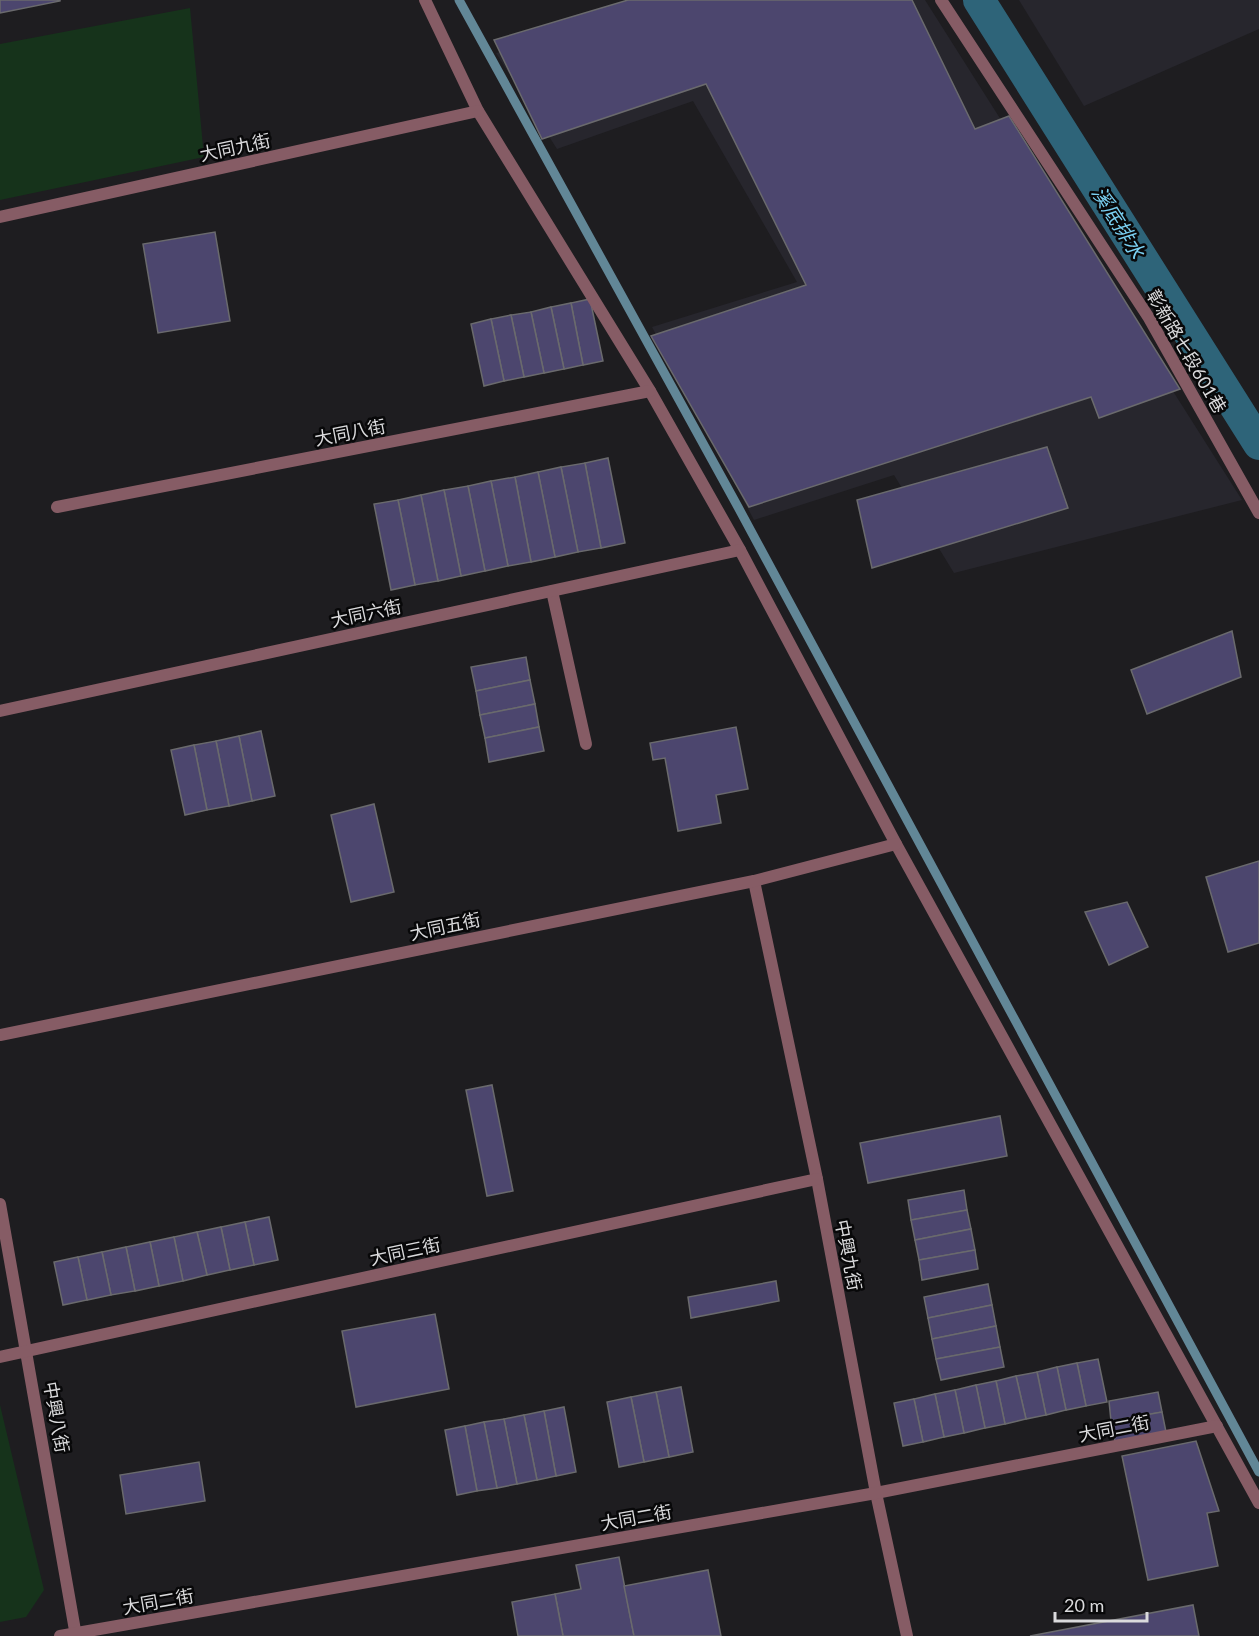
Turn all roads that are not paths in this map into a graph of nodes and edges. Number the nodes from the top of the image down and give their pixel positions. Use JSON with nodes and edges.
{"nodes":[{"id":1,"x":425,"y":0,"type":"edge"},
{"id":2,"x":941,"y":0,"type":"edge"},
{"id":3,"x":478,"y":111,"type":"junction"},
{"id":4,"x":0,"y":217,"type":"edge"},
{"id":5,"x":650,"y":391,"type":"junction"},
{"id":6,"x":57,"y":507,"type":"dead end"},
{"id":7,"x":1259,"y":513,"type":"edge"},
{"id":8,"x":740,"y":550,"type":"junction"},
{"id":9,"x":552,"y":591,"type":"junction"},
{"id":10,"x":0,"y":711,"type":"edge"},
{"id":11,"x":586,"y":744,"type":"dead end"},
{"id":12,"x":896,"y":844,"type":"junction"},
{"id":13,"x":754,"y":881,"type":"junction"},
{"id":14,"x":0,"y":1035,"type":"edge"},
{"id":15,"x":817,"y":1179,"type":"junction"},
{"id":16,"x":0,"y":1204,"type":"edge"},
{"id":17,"x":27,"y":1352,"type":"junction"},
{"id":18,"x":0,"y":1357,"type":"edge"},
{"id":19,"x":1217,"y":1426,"type":"junction"},
{"id":20,"x":876,"y":1493,"type":"junction"},
{"id":21,"x":1259,"y":1503,"type":"edge"},
{"id":22,"x":76,"y":1635,"type":"edge"},
{"id":23,"x":60,"y":1636,"type":"edge"},
{"id":24,"x":908,"y":1636,"type":"edge"}],
"edges":[{"from":1,"to":3,"type":"street"},
{"from":2,"to":7,"type":"street","name":"彰新路七段601巷"},
{"from":3,"to":4,"type":"street","name":"大同九街"},
{"from":3,"to":5,"type":"street"},
{"from":5,"to":6,"type":"street","name":"大同八街"},
{"from":5,"to":8,"type":"street"},
{"from":8,"to":9,"type":"street","name":"大同六街"},
{"from":8,"to":12,"type":"street"},
{"from":9,"to":10,"type":"street","name":"大同六街"},
{"from":9,"to":11,"type":"street"},
{"from":12,"to":13,"type":"street","name":"大同五街"},
{"from":12,"to":19,"type":"street"},
{"from":13,"to":14,"type":"street","name":"大同五街"},
{"from":13,"to":15,"type":"street","name":"中興九街"},
{"from":15,"to":17,"type":"street","name":"大同三街"},
{"from":15,"to":20,"type":"street","name":"中興九街"},
{"from":16,"to":17,"type":"street","name":"中興八街"},
{"from":17,"to":18,"type":"street","name":"大同三街"},
{"from":17,"to":22,"type":"street","name":"中興八街"},
{"from":19,"to":20,"type":"street","name":"大同二街"},
{"from":19,"to":21,"type":"street"},
{"from":20,"to":22,"type":"street","name":"大同二街"},
{"from":20,"to":24,"type":"street","name":"中興九街"},
{"from":22,"to":23,"type":"street","name":"大同二街"}]}
